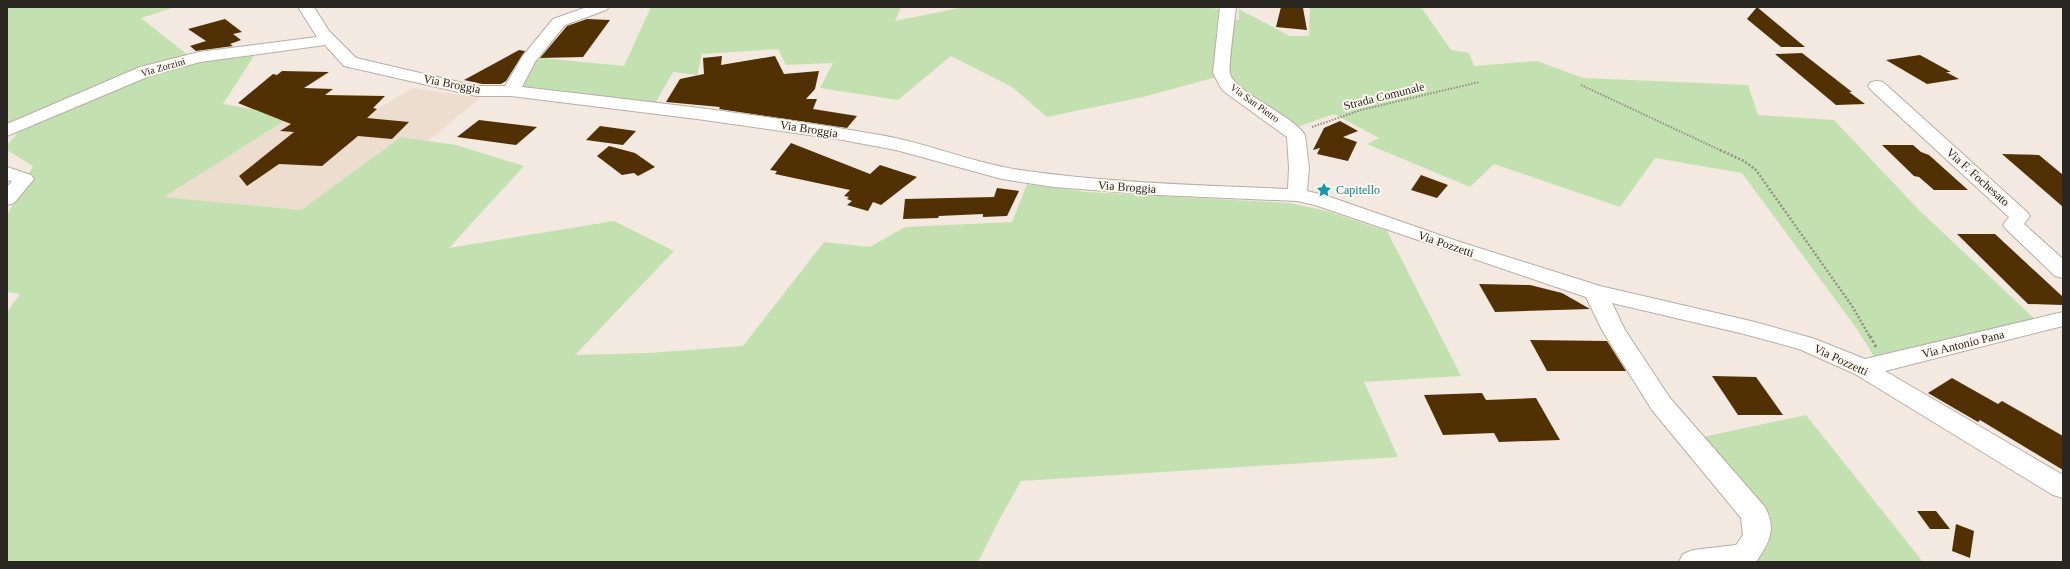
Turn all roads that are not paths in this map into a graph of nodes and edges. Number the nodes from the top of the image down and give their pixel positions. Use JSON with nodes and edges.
{"nodes":[{"id":1,"x":306,"y":7,"type":"edge"},
{"id":2,"x":602,"y":7,"type":"edge"},
{"id":3,"x":1228,"y":7,"type":"edge"},
{"id":4,"x":329,"y":40,"type":"junction"},
{"id":5,"x":1877,"y":86,"type":"dead end"},
{"id":6,"x":511,"y":91,"type":"junction"},
{"id":7,"x":7,"y":131,"type":"edge"},
{"id":8,"x":7,"y":173,"type":"edge"},
{"id":9,"x":1297,"y":195,"type":"junction"},
{"id":10,"x":7,"y":199,"type":"edge"},
{"id":11,"x":2063,"y":271,"type":"edge"},
{"id":12,"x":1595,"y":292,"type":"junction"},
{"id":13,"x":2063,"y":320,"type":"edge"},
{"id":14,"x":1863,"y":368,"type":"junction"},
{"id":15,"x":2063,"y":488,"type":"edge"},
{"id":16,"x":1693,"y":562,"type":"edge"}],
"edges":[{"from":1,"to":4,"type":"street","name":"Via Broggia"},
{"from":2,"to":6,"type":"street"},
{"from":3,"to":9,"type":"street","name":"Via San Pietro"},
{"from":4,"to":6,"type":"street","name":"Via Broggia"},
{"from":4,"to":7,"type":"street","name":"Via Zorzini"},
{"from":5,"to":11,"type":"street","name":"Via F. Fochesato"},
{"from":6,"to":9,"type":"street","name":"Via Broggia"},
{"from":8,"to":10,"type":"street"},
{"from":9,"to":12,"type":"street","name":"Via Pozzetti"},
{"from":12,"to":14,"type":"street","name":"Via Pozzetti"},
{"from":12,"to":16,"type":"street"},
{"from":13,"to":14,"type":"street","name":"Via Antonio Pana"},
{"from":14,"to":15,"type":"street","name":"Via Pozzetti"}]}
